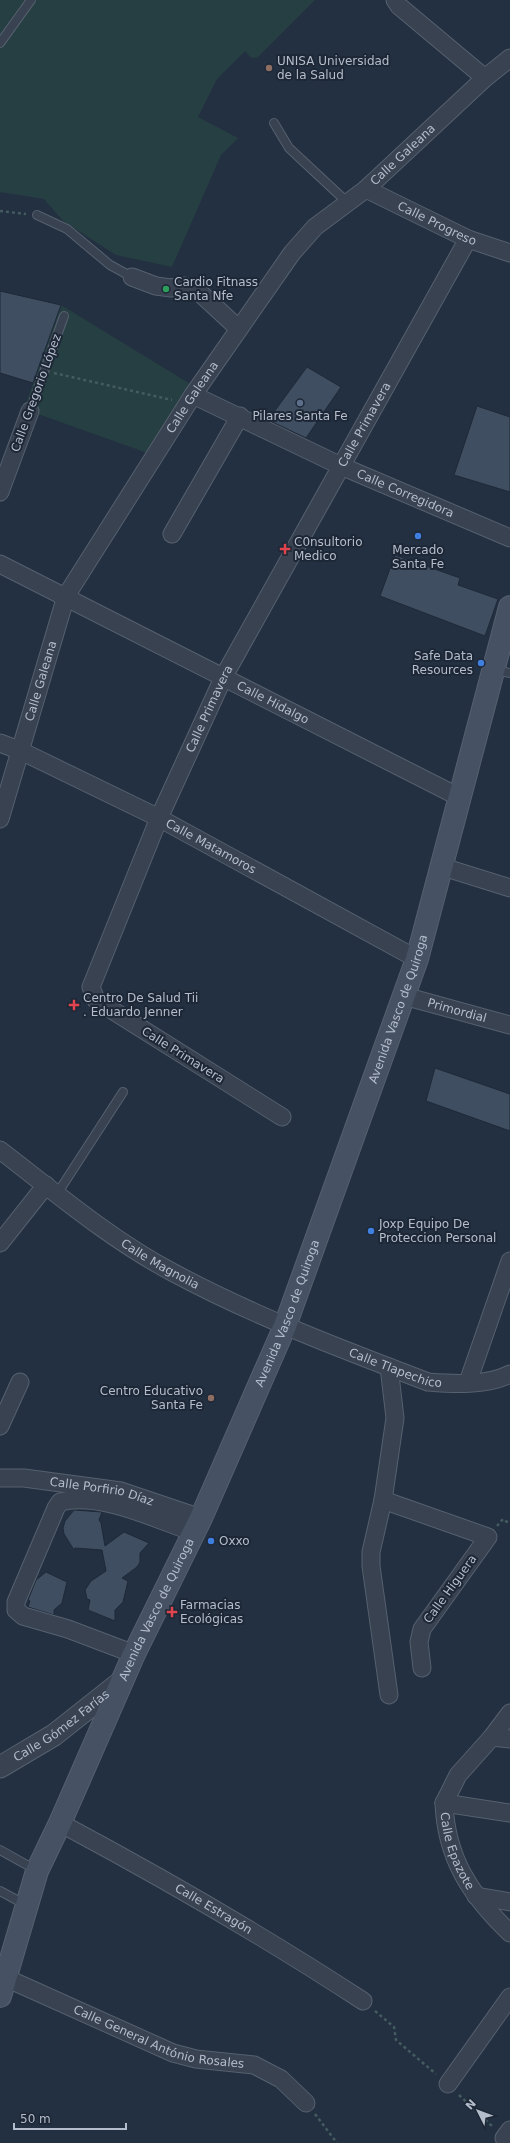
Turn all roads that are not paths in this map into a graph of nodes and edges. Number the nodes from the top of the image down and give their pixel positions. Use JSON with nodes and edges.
{"nodes":[{"id":1,"x":31,"y":0,"type":"edge"},
{"id":2,"x":395,"y":0,"type":"edge"},
{"id":3,"x":0,"y":43,"type":"edge"},
{"id":4,"x":510,"y":58,"type":"edge"},
{"id":5,"x":485,"y":78,"type":"junction"},
{"id":6,"x":274,"y":124,"type":"dead end"},
{"id":7,"x":366,"y":189,"type":"junction"},
{"id":8,"x":348,"y":203,"type":"junction"},
{"id":9,"x":37,"y":215,"type":"road end"},
{"id":10,"x":468,"y":239,"type":"junction"},
{"id":11,"x":510,"y":253,"type":"edge"},
{"id":12,"x":132,"y":277,"type":"joint"},
{"id":13,"x":64,"y":316,"type":"dead end"},
{"id":14,"x":238,"y":329,"type":"junction"},
{"id":15,"x":190,"y":399,"type":"junction"},
{"id":16,"x":30,"y":411,"type":"joint"},
{"id":17,"x":240,"y":416,"type":"junction"},
{"id":18,"x":341,"y":466,"type":"junction"},
{"id":19,"x":0,"y":492,"type":"edge"},
{"id":20,"x":172,"y":534,"type":"dead end"},
{"id":21,"x":510,"y":538,"type":"edge"},
{"id":22,"x":0,"y":564,"type":"edge"},
{"id":23,"x":66,"y":596,"type":"junction"},
{"id":24,"x":510,"y":607,"type":"edge"},
{"id":25,"x":502,"y":671,"type":"edge"},
{"id":26,"x":224,"y":676,"type":"junction"},
{"id":27,"x":0,"y":743,"type":"edge"},
{"id":28,"x":21,"y":751,"type":"junction"},
{"id":29,"x":461,"y":798,"type":"junction"},
{"id":30,"x":159,"y":818,"type":"junction"},
{"id":31,"x":0,"y":819,"type":"edge"},
{"id":32,"x":443,"y":868,"type":"junction"},
{"id":33,"x":510,"y":888,"type":"edge"},
{"id":34,"x":417,"y":959,"type":"junction"},
{"id":35,"x":404,"y":996,"type":"junction"},
{"id":36,"x":510,"y":1025,"type":"edge"},
{"id":37,"x":123,"y":1092,"type":"dead end"},
{"id":38,"x":282,"y":1117,"type":"dead end"},
{"id":39,"x":0,"y":1150,"type":"edge"},
{"id":40,"x":51,"y":1189,"type":"junction"},
{"id":41,"x":0,"y":1243,"type":"edge"},
{"id":42,"x":510,"y":1261,"type":"edge"},
{"id":43,"x":285,"y":1326,"type":"junction"},
{"id":44,"x":389,"y":1367,"type":"junction"},
{"id":45,"x":510,"y":1374,"type":"edge"},
{"id":46,"x":20,"y":1382,"type":"dead end"},
{"id":47,"x":468,"y":1382,"type":"junction"},
{"id":48,"x":0,"y":1426,"type":"edge"},
{"id":49,"x":0,"y":1478,"type":"edge"},
{"id":50,"x":383,"y":1500,"type":"junction"},
{"id":51,"x":197,"y":1525,"type":"junction"},
{"id":52,"x":134,"y":1654,"type":"junction"},
{"id":53,"x":422,"y":1668,"type":"dead end"},
{"id":54,"x":121,"y":1682,"type":"junction"},
{"id":55,"x":389,"y":1695,"type":"dead end"},
{"id":56,"x":510,"y":1713,"type":"edge"},
{"id":57,"x":492,"y":1737,"type":"junction"},
{"id":58,"x":510,"y":1739,"type":"edge"},
{"id":59,"x":0,"y":1766,"type":"edge"},
{"id":60,"x":444,"y":1803,"type":"junction"},
{"id":61,"x":510,"y":1813,"type":"edge"},
{"id":62,"x":60,"y":1823,"type":"junction"},
{"id":63,"x":0,"y":1850,"type":"edge"},
{"id":64,"x":37,"y":1871,"type":"junction"},
{"id":65,"x":0,"y":1891,"type":"edge"},
{"id":66,"x":476,"y":1896,"type":"junction"},
{"id":67,"x":510,"y":1902,"type":"edge"},
{"id":68,"x":26,"y":1905,"type":"junction"},
{"id":69,"x":510,"y":1933,"type":"edge"},
{"id":70,"x":3,"y":1987,"type":"edge"},
{"id":71,"x":510,"y":1997,"type":"edge"},
{"id":72,"x":363,"y":2001,"type":"dead end"},
{"id":73,"x":448,"y":2084,"type":"dead end"},
{"id":74,"x":306,"y":2103,"type":"road end"}],
"edges":[{"from":1,"to":3,"type":"lane"},
{"from":2,"to":5,"type":"street"},
{"from":4,"to":5,"type":"street","name":"Calle Galeana"},
{"from":5,"to":7,"type":"street","name":"Calle Galeana"},
{"from":6,"to":8,"type":"lane"},
{"from":7,"to":8,"type":"street","name":"Calle Galeana"},
{"from":7,"to":10,"type":"street","name":"Calle Progreso"},
{"from":8,"to":14,"type":"street","name":"Calle Galeana"},
{"from":9,"to":12,"type":"lane"},
{"from":10,"to":11,"type":"street","name":"Calle Progreso"},
{"from":10,"to":18,"type":"street","name":"Calle Primavera"},
{"from":12,"to":14,"type":"street"},
{"from":13,"to":16,"type":"lane","name":"Calle Gregorio López"},
{"from":14,"to":15,"type":"street","name":"Calle Galeana"},
{"from":15,"to":17,"type":"street","name":"Calle Corregidora"},
{"from":15,"to":23,"type":"street","name":"Calle Galeana"},
{"from":16,"to":19,"type":"street","name":"Calle Gregorio López"},
{"from":17,"to":18,"type":"street","name":"Calle Corregidora"},
{"from":17,"to":20,"type":"street"},
{"from":18,"to":21,"type":"street","name":"Calle Corregidora"},
{"from":18,"to":26,"type":"street","name":"Calle Primavera"},
{"from":22,"to":23,"type":"street","name":"Calle Hidalgo"},
{"from":23,"to":26,"type":"street","name":"Calle Hidalgo"},
{"from":23,"to":28,"type":"street","name":"Calle Galeana"},
{"from":24,"to":25,"type":"main road","name":"Avenida Vasco de Quiroga"},
{"from":25,"to":29,"type":"main road","name":"Avenida Vasco de Quiroga"},
{"from":26,"to":29,"type":"street","name":"Calle Hidalgo"},
{"from":26,"to":30,"type":"street","name":"Calle Primavera"},
{"from":27,"to":28,"type":"street","name":"Calle Matamoros"},
{"from":28,"to":30,"type":"street","name":"Calle Matamoros"},
{"from":28,"to":31,"type":"street","name":"Calle Galeana"},
{"from":29,"to":32,"type":"main road","name":"Avenida Vasco de Quiroga"},
{"from":30,"to":34,"type":"street","name":"Calle Matamoros"},
{"from":30,"to":38,"type":"street","name":"Calle Primavera"},
{"from":32,"to":33,"type":"street"},
{"from":32,"to":34,"type":"main road","name":"Avenida Vasco de Quiroga"},
{"from":34,"to":35,"type":"main road","name":"Avenida Vasco de Quiroga"},
{"from":35,"to":36,"type":"street","name":"Primordial"},
{"from":35,"to":43,"type":"main road","name":"Avenida Vasco de Quiroga"},
{"from":37,"to":40,"type":"lane"},
{"from":39,"to":40,"type":"street","name":"Calle Magnolia"},
{"from":40,"to":41,"type":"street"},
{"from":40,"to":43,"type":"street","name":"Calle Magnolia"},
{"from":42,"to":47,"type":"street"},
{"from":43,"to":44,"type":"street","name":"Calle Tlapechico"},
{"from":43,"to":51,"type":"main road","name":"Avenida Vasco de Quiroga"},
{"from":44,"to":47,"type":"street","name":"Calle Tlapechico"},
{"from":44,"to":50,"type":"street"},
{"from":45,"to":47,"type":"street","name":"Calle Tlapechico"},
{"from":46,"to":48,"type":"street"},
{"from":49,"to":51,"type":"street","name":"Calle Porfirio Díaz"},
{"from":50,"to":53,"type":"street","name":"Calle Higuera"},
{"from":50,"to":55,"type":"street"},
{"from":51,"to":52,"type":"main road","name":"Avenida Vasco de Quiroga"},
{"from":51,"to":52,"type":"street"},
{"from":52,"to":54,"type":"main road","name":"Avenida Vasco de Quiroga"},
{"from":54,"to":59,"type":"street","name":"Calle Gómez Farías"},
{"from":54,"to":62,"type":"main road","name":"Avenida Vasco de Quiroga"},
{"from":56,"to":57,"type":"street"},
{"from":57,"to":58,"type":"street"},
{"from":57,"to":60,"type":"street"},
{"from":60,"to":61,"type":"street"},
{"from":60,"to":66,"type":"street","name":"Calle Epazote"},
{"from":62,"to":64,"type":"main road","name":"Avenida Vasco de Quiroga"},
{"from":62,"to":72,"type":"street","name":"Calle Estragón"},
{"from":63,"to":64,"type":"lane"},
{"from":64,"to":68,"type":"main road","name":"Avenida Vasco de Quiroga"},
{"from":65,"to":68,"type":"lane"},
{"from":66,"to":67,"type":"street","name":"Calle Epazote"},
{"from":66,"to":69,"type":"street","name":"Calle Epazote"},
{"from":68,"to":70,"type":"main road","name":"Avenida Vasco de Quiroga"},
{"from":70,"to":74,"type":"street","name":"Calle General António Rosales"},
{"from":71,"to":73,"type":"street"}]}
